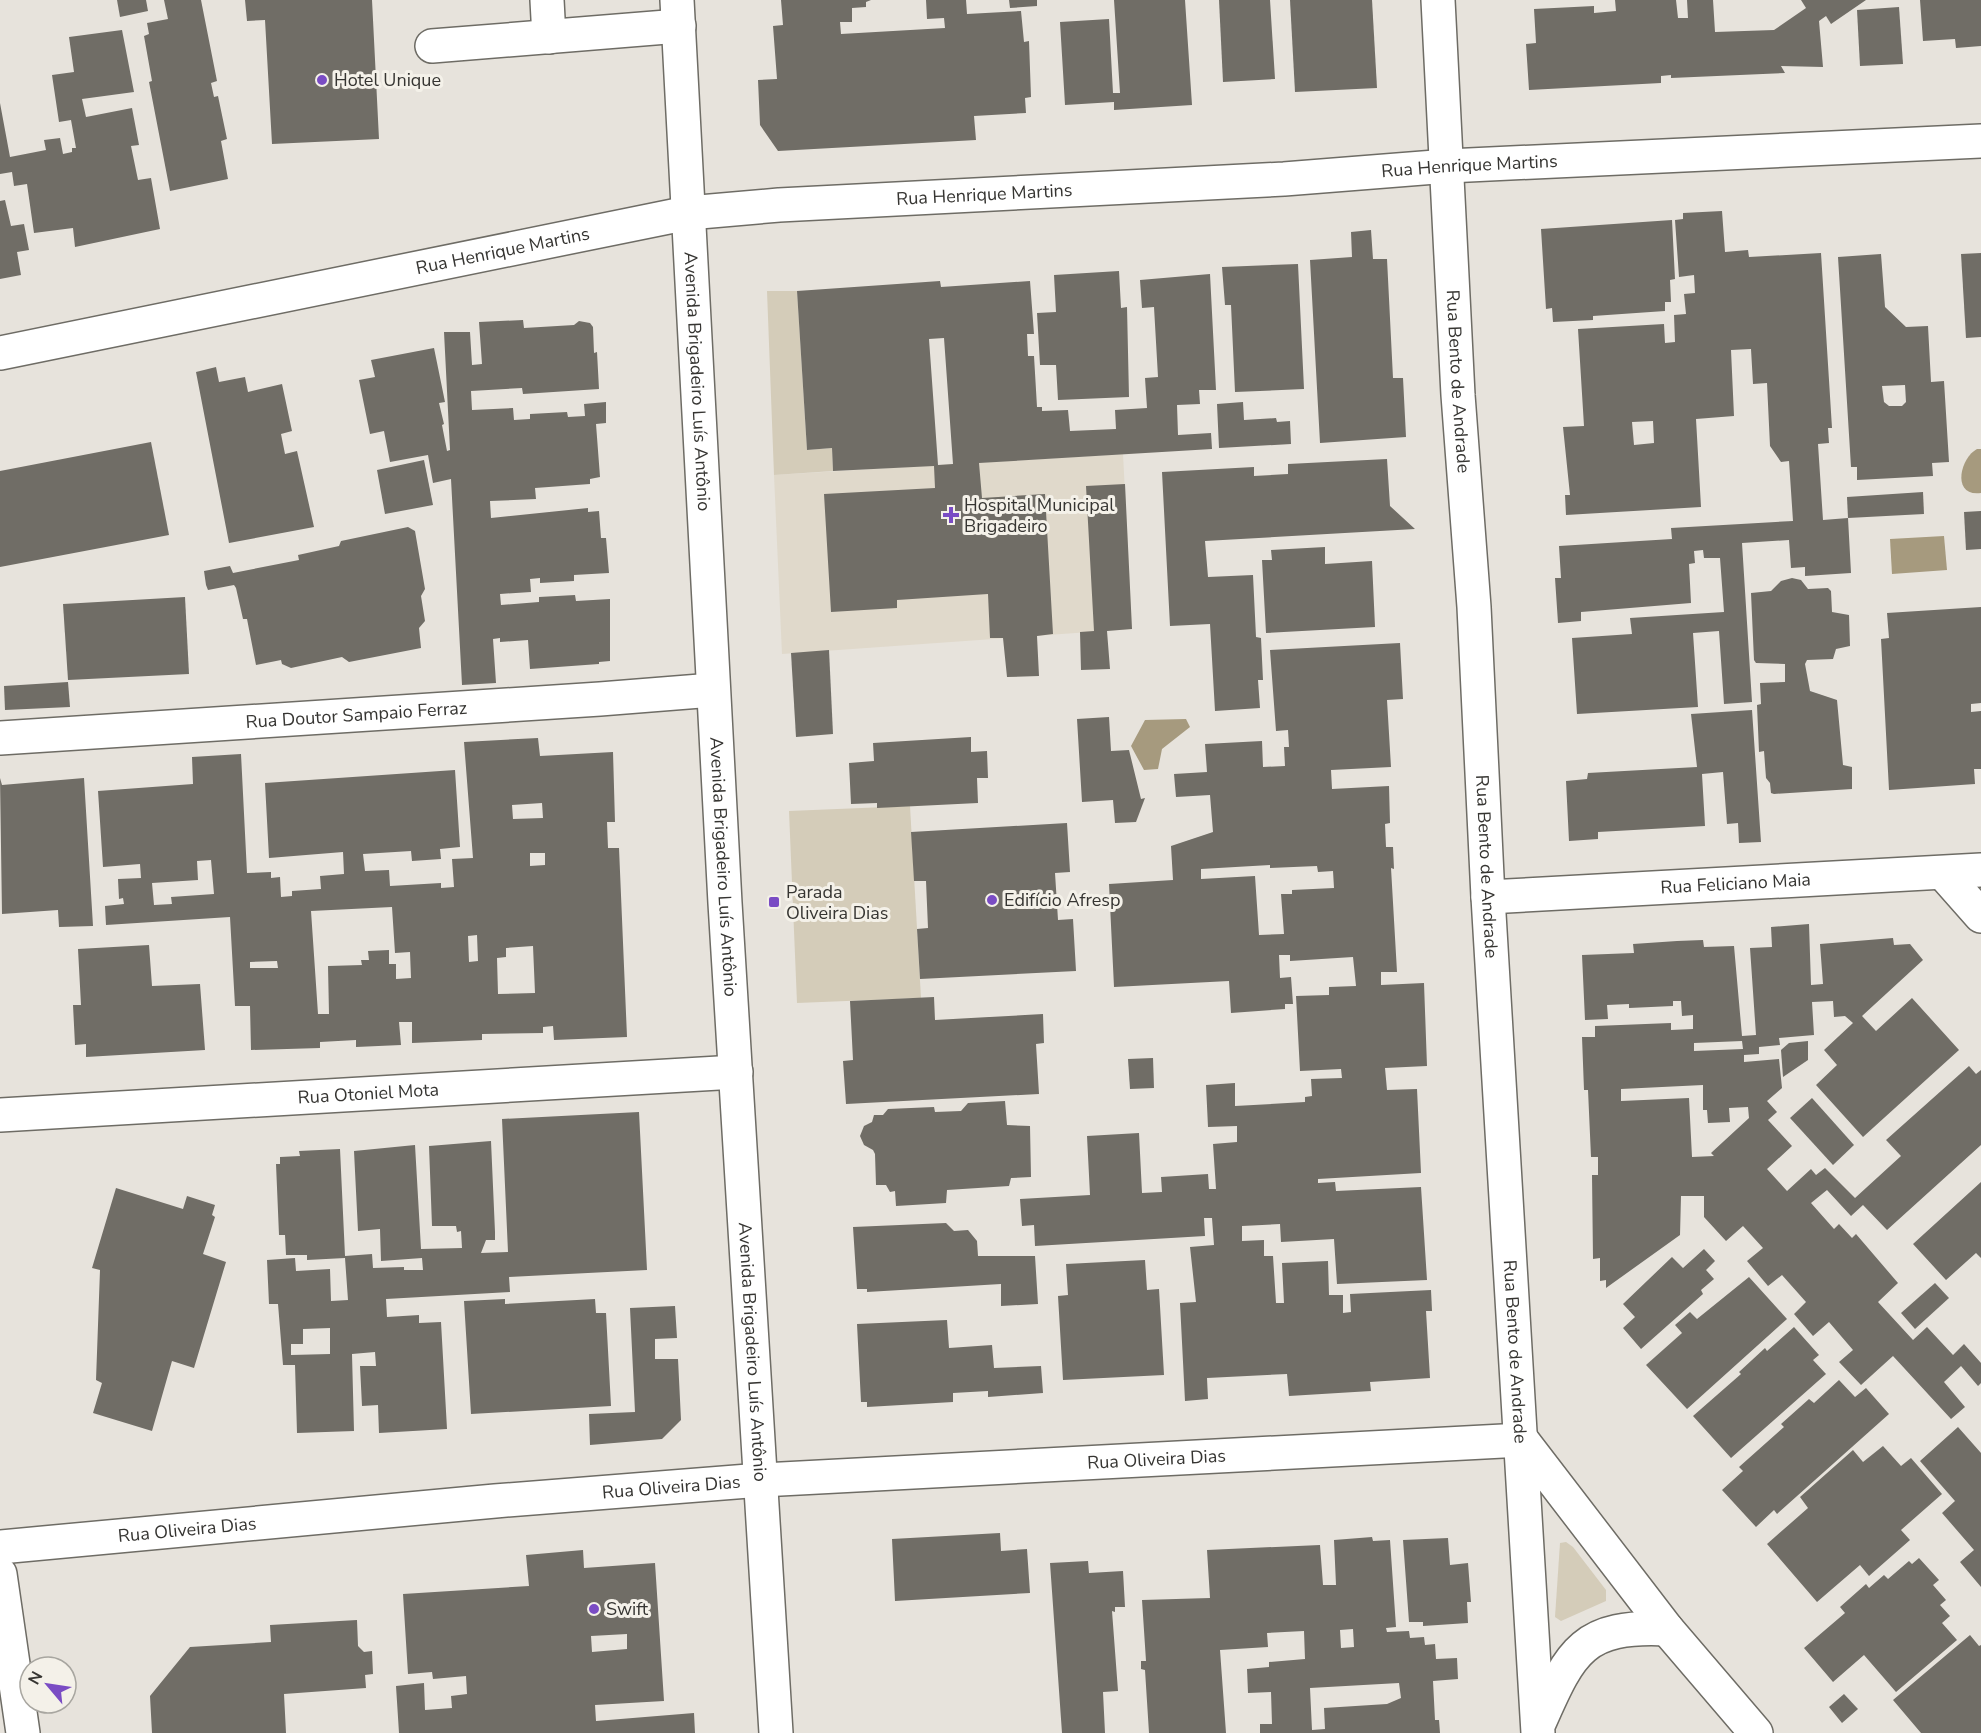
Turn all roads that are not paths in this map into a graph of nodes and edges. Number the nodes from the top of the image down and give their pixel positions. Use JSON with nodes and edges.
{"nodes":[{"id":1,"x":547,"y":0,"type":"edge"},
{"id":2,"x":1438,"y":0,"type":"edge"},
{"id":3,"x":678,"y":13,"type":"edge"},
{"id":4,"x":549,"y":37,"type":"junction"},
{"id":5,"x":432,"y":46,"type":"dead end"},
{"id":6,"x":1981,"y":141,"type":"edge"},
{"id":7,"x":1448,"y":166,"type":"junction"},
{"id":8,"x":688,"y":213,"type":"junction"},
{"id":9,"x":0,"y":353,"type":"edge"},
{"id":10,"x":713,"y":690,"type":"junction"},
{"id":11,"x":0,"y":738,"type":"edge"},
{"id":12,"x":1981,"y":870,"type":"edge"},
{"id":13,"x":1943,"y":873,"type":"junction"},
{"id":14,"x":1488,"y":897,"type":"junction"},
{"id":15,"x":1981,"y":916,"type":"edge"},
{"id":16,"x":735,"y":1072,"type":"junction"},
{"id":17,"x":0,"y":1115,"type":"edge"},
{"id":18,"x":1522,"y":1440,"type":"junction"},
{"id":19,"x":761,"y":1480,"type":"junction"},
{"id":20,"x":0,"y":1547,"type":"edge"},
{"id":21,"x":0,"y":1574,"type":"edge"},
{"id":22,"x":1667,"y":1629,"type":"junction"},
{"id":23,"x":1538,"y":1729,"type":"edge"},
{"id":24,"x":23,"y":1733,"type":"edge"},
{"id":25,"x":776,"y":1733,"type":"edge"},
{"id":26,"x":1756,"y":1733,"type":"edge"}],
"edges":[{"from":1,"to":4,"type":"street"},
{"from":2,"to":7,"type":"street","name":"Rua Bento de Andrade"},
{"from":3,"to":4,"type":"street"},
{"from":3,"to":8,"type":"street","name":"Avenida Brigadeiro Luís Antônio"},
{"from":4,"to":5,"type":"street"},
{"from":6,"to":7,"type":"street","name":"Rua Henrique Martins"},
{"from":7,"to":8,"type":"street","name":"Rua Henrique Martins"},
{"from":7,"to":14,"type":"street","name":"Rua Bento de Andrade"},
{"from":8,"to":9,"type":"street","name":"Rua Henrique Martins"},
{"from":8,"to":10,"type":"street","name":"Avenida Brigadeiro Luís Antônio"},
{"from":10,"to":11,"type":"street","name":"Rua Doutor Sampaio Ferraz"},
{"from":10,"to":16,"type":"street","name":"Avenida Brigadeiro Luís Antônio"},
{"from":12,"to":13,"type":"street","name":"Rua Feliciano Maia"},
{"from":13,"to":14,"type":"street","name":"Rua Feliciano Maia"},
{"from":13,"to":15,"type":"street"},
{"from":14,"to":18,"type":"street","name":"Rua Bento de Andrade"},
{"from":16,"to":17,"type":"street","name":"Rua Otoniel Mota"},
{"from":16,"to":19,"type":"street","name":"Avenida Brigadeiro Luís Antônio"},
{"from":18,"to":19,"type":"street","name":"Rua Oliveira Dias"},
{"from":18,"to":22,"type":"street"},
{"from":18,"to":23,"type":"street","name":"Rua Bento de Andrade"},
{"from":19,"to":20,"type":"street","name":"Rua Oliveira Dias"},
{"from":19,"to":25,"type":"street","name":"Avenida Brigadeiro Luís Antônio"},
{"from":21,"to":24,"type":"street"},
{"from":22,"to":23,"type":"street"},
{"from":22,"to":26,"type":"street"}]}
